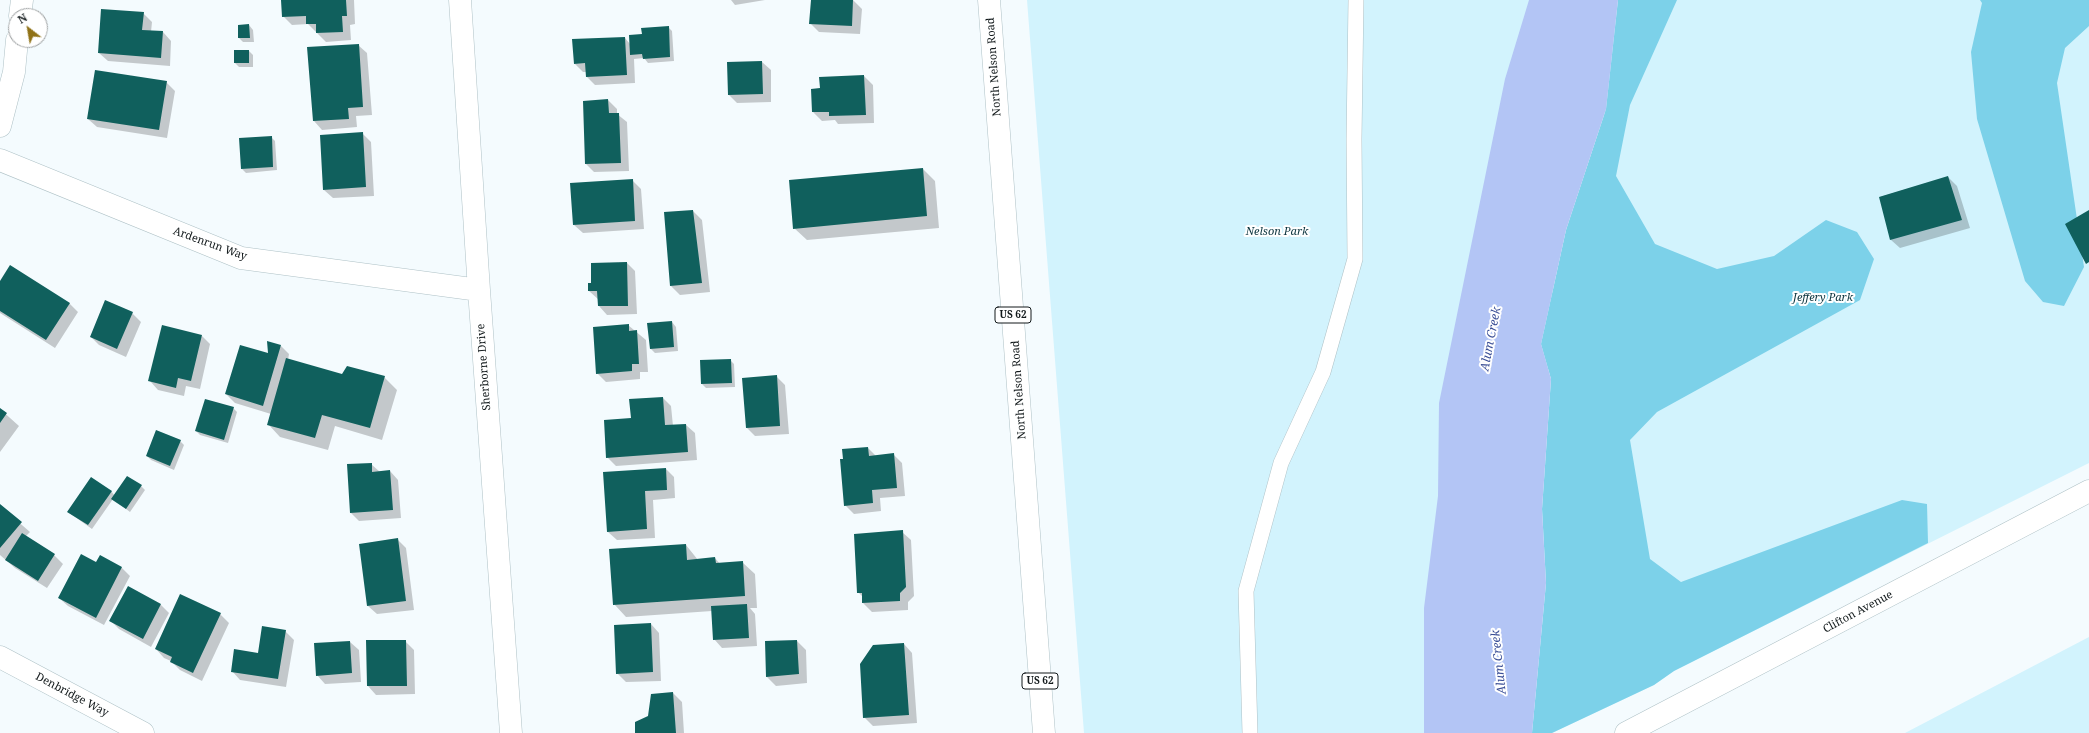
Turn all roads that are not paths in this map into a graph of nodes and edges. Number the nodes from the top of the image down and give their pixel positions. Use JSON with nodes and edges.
{"nodes":[{"id":1,"x":460,"y":0,"type":"edge"},
{"id":2,"x":989,"y":0,"type":"edge"},
{"id":3,"x":1356,"y":0,"type":"edge"},
{"id":4,"x":17,"y":48,"type":"edge"},
{"id":5,"x":0,"y":126,"type":"edge"},
{"id":6,"x":0,"y":160,"type":"edge"},
{"id":7,"x":478,"y":290,"type":"junction"},
{"id":8,"x":2089,"y":491,"type":"edge"},
{"id":9,"x":0,"y":657,"type":"edge"},
{"id":10,"x":143,"y":733,"type":"edge"},
{"id":11,"x":511,"y":733,"type":"edge"},
{"id":12,"x":1044,"y":733,"type":"edge"},
{"id":13,"x":1250,"y":733,"type":"edge"},
{"id":14,"x":1626,"y":733,"type":"edge"}],
"edges":[{"from":1,"to":7,"type":"street","name":"Sherborne Drive"},
{"from":2,"to":12,"type":"street","name":"North Nelson Road","number":"US 62"},
{"from":3,"to":13,"type":"lane"},
{"from":4,"to":5,"type":"street"},
{"from":6,"to":7,"type":"street","name":"Ardenrun Way"},
{"from":7,"to":11,"type":"street","name":"Sherborne Drive"},
{"from":8,"to":14,"type":"street","name":"Clifton Avenue"},
{"from":9,"to":10,"type":"street","name":"Denbridge Way"}]}
